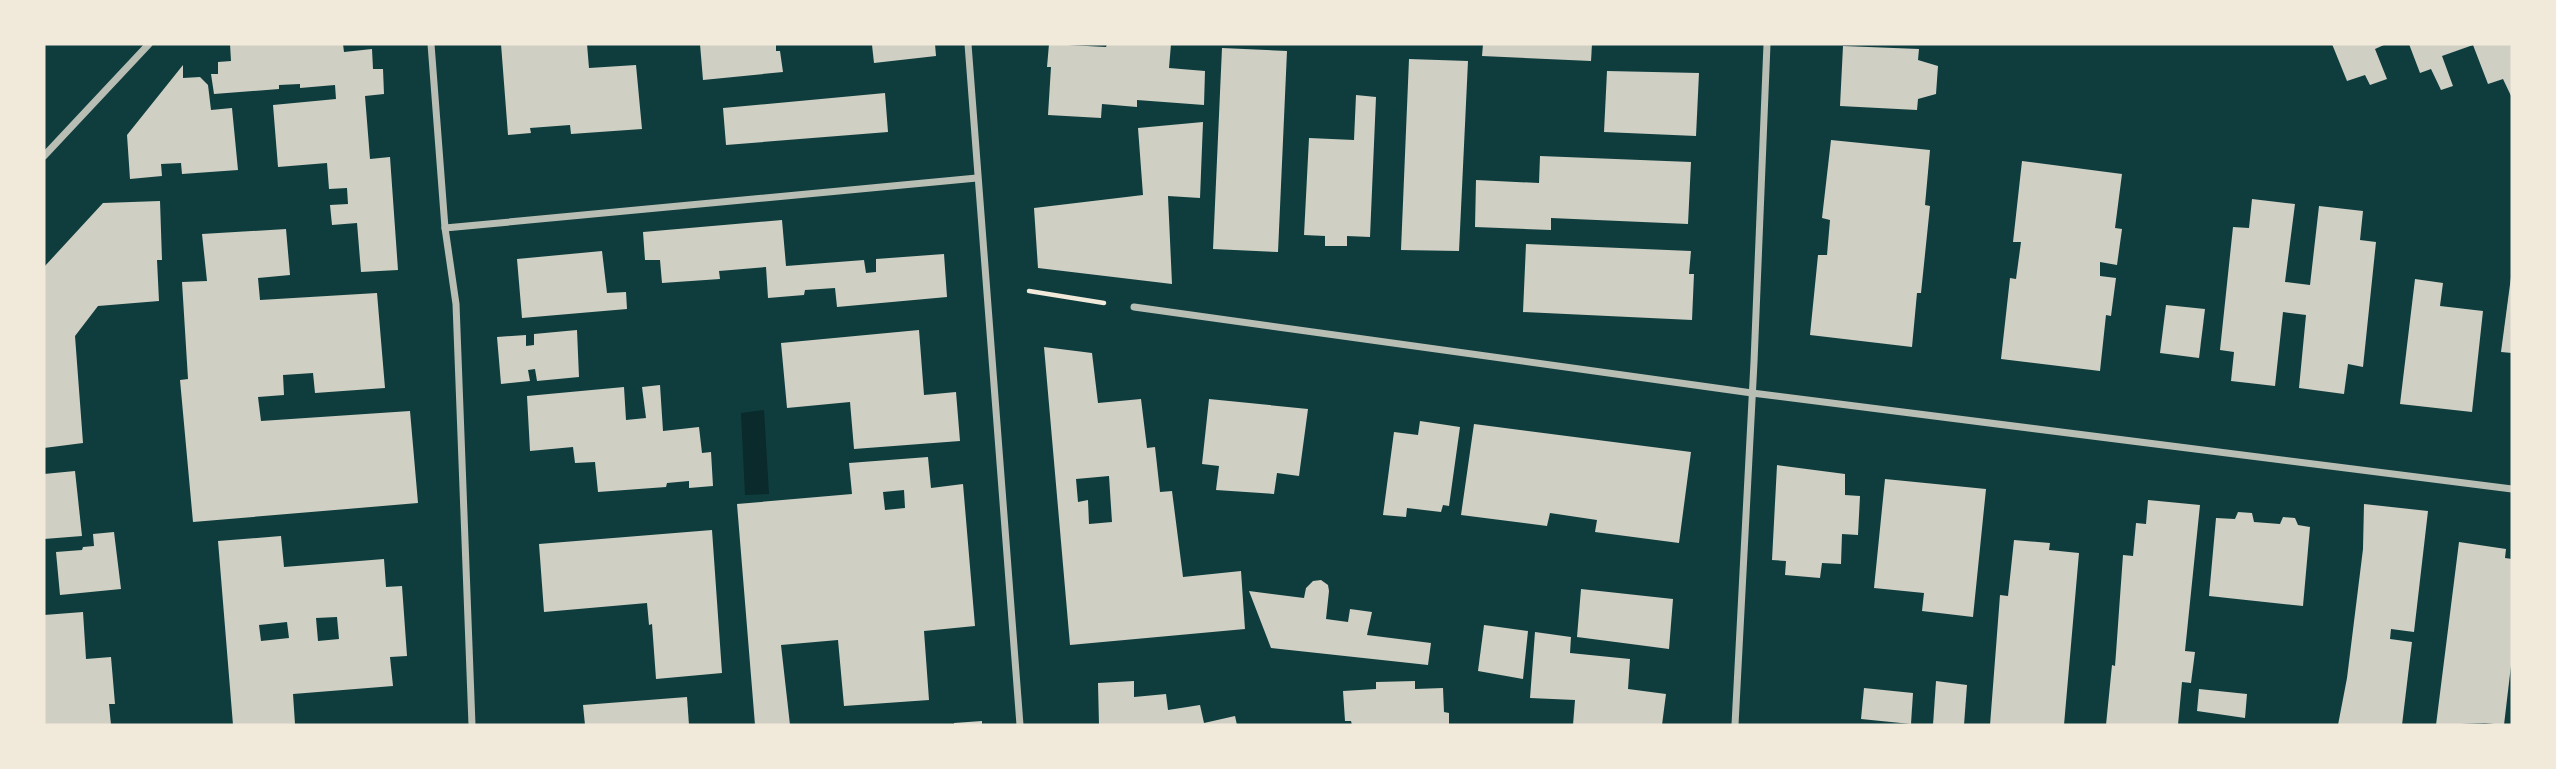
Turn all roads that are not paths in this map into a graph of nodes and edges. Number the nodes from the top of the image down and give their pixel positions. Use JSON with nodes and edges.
{"nodes":[{"id":1,"x":149,"y":44,"type":"edge"},
{"id":2,"x":431,"y":44,"type":"edge"},
{"id":3,"x":968,"y":44,"type":"edge"},
{"id":4,"x":1767,"y":44,"type":"edge"},
{"id":5,"x":44,"y":156,"type":"edge"},
{"id":6,"x":977,"y":178,"type":"junction"},
{"id":7,"x":445,"y":228,"type":"junction"},
{"id":8,"x":1134,"y":307,"type":"road end"},
{"id":9,"x":1752,"y":393,"type":"junction"},
{"id":10,"x":2512,"y":489,"type":"edge"},
{"id":11,"x":472,"y":725,"type":"edge"},
{"id":12,"x":1020,"y":725,"type":"edge"},
{"id":13,"x":1735,"y":725,"type":"edge"}],
"edges":[{"from":1,"to":5,"type":"street"},
{"from":2,"to":7,"type":"street"},
{"from":3,"to":6,"type":"street"},
{"from":4,"to":9,"type":"street"},
{"from":6,"to":7,"type":"street"},
{"from":6,"to":12,"type":"street"},
{"from":7,"to":11,"type":"street"},
{"from":8,"to":9,"type":"street"},
{"from":9,"to":10,"type":"street"},
{"from":9,"to":13,"type":"street"}]}
